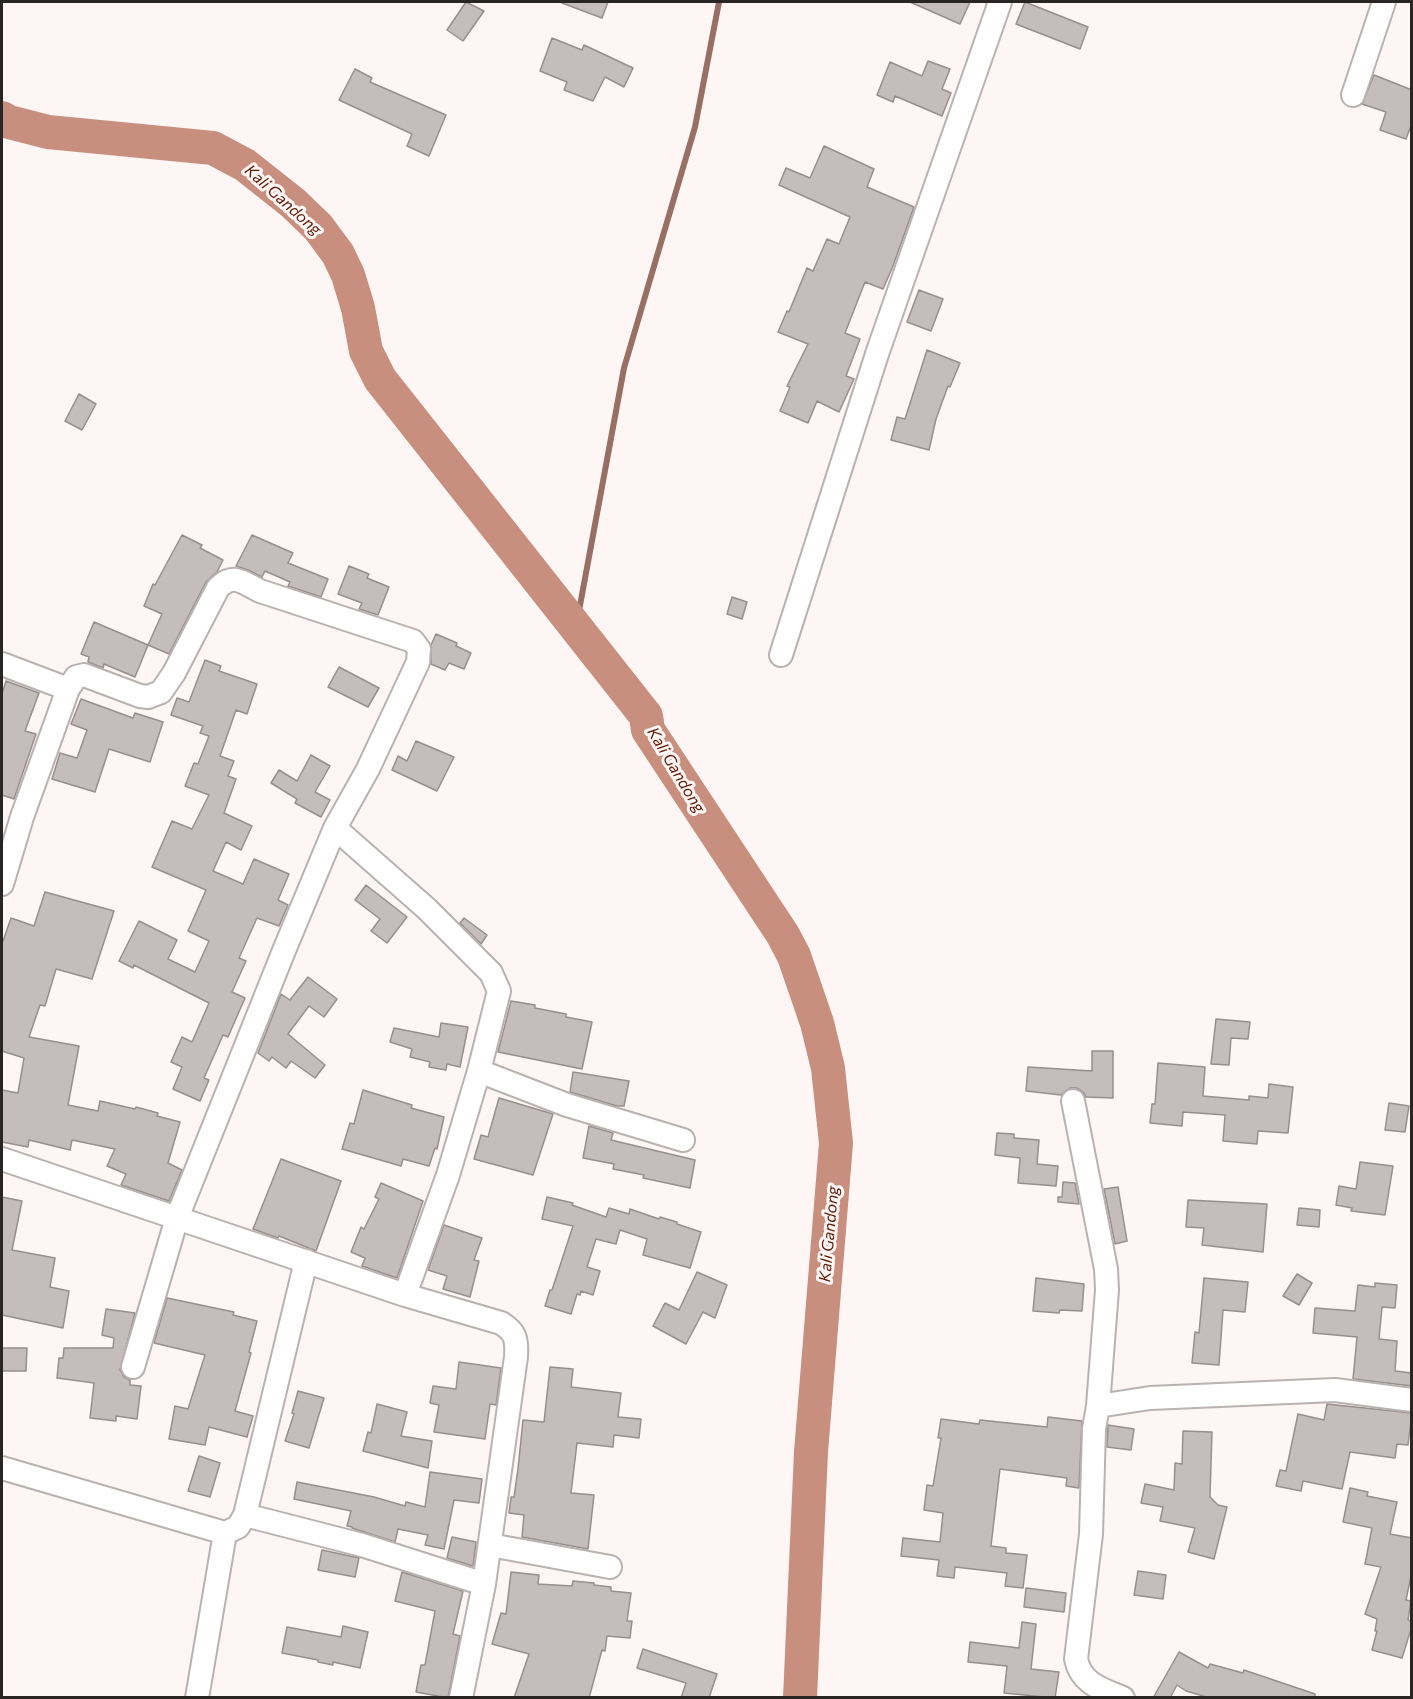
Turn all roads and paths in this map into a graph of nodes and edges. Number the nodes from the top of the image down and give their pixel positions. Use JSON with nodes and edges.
{"nodes":[{"id":1,"x":1000,"y":2,"type":"edge"},
{"id":2,"x":1384,"y":2,"type":"edge"},
{"id":3,"x":1353,"y":95,"type":"dead end"},
{"id":4,"x":781,"y":655,"type":"dead end"},
{"id":5,"x":2,"y":664,"type":"edge"},
{"id":6,"x":68,"y":689,"type":"junction"},
{"id":7,"x":335,"y":828,"type":"junction"},
{"id":8,"x":2,"y":884,"type":"edge"},
{"id":9,"x":478,"y":1071,"type":"junction"},
{"id":10,"x":1072,"y":1101,"type":"dead end"},
{"id":11,"x":683,"y":1140,"type":"dead end"},
{"id":12,"x":2,"y":1159,"type":"edge"},
{"id":13,"x":177,"y":1218,"type":"junction"},
{"id":14,"x":306,"y":1261,"type":"junction"},
{"id":15,"x":405,"y":1295,"type":"junction"},
{"id":16,"x":133,"y":1367,"type":"dead end"},
{"id":17,"x":1412,"y":1400,"type":"edge"},
{"id":18,"x":1098,"y":1406,"type":"junction"},
{"id":19,"x":2,"y":1468,"type":"edge"},
{"id":20,"x":245,"y":1515,"type":"junction"},
{"id":21,"x":225,"y":1533,"type":"junction"},
{"id":22,"x":490,"y":1545,"type":"junction"},
{"id":23,"x":610,"y":1567,"type":"dead end"},
{"id":24,"x":484,"y":1584,"type":"junction"},
{"id":25,"x":197,"y":1698,"type":"edge"},
{"id":26,"x":461,"y":1698,"type":"edge"},
{"id":27,"x":1123,"y":1698,"type":"edge"}],
"edges":[{"from":1,"to":4,"type":"street"},
{"from":2,"to":3,"type":"street"},
{"from":5,"to":6,"type":"street"},
{"from":6,"to":7,"type":"street"},
{"from":6,"to":8,"type":"street"},
{"from":7,"to":9,"type":"street"},
{"from":7,"to":13,"type":"street"},
{"from":9,"to":11,"type":"street"},
{"from":9,"to":15,"type":"street"},
{"from":10,"to":18,"type":"street"},
{"from":12,"to":13,"type":"street"},
{"from":13,"to":14,"type":"street"},
{"from":13,"to":16,"type":"street"},
{"from":14,"to":15,"type":"street"},
{"from":14,"to":20,"type":"street"},
{"from":15,"to":22,"type":"street"},
{"from":17,"to":18,"type":"street"},
{"from":18,"to":27,"type":"street"},
{"from":19,"to":21,"type":"street"},
{"from":20,"to":21,"type":"street"},
{"from":20,"to":24,"type":"street"},
{"from":21,"to":25,"type":"street"},
{"from":22,"to":23,"type":"street"},
{"from":22,"to":24,"type":"street"},
{"from":24,"to":26,"type":"street"}]}
